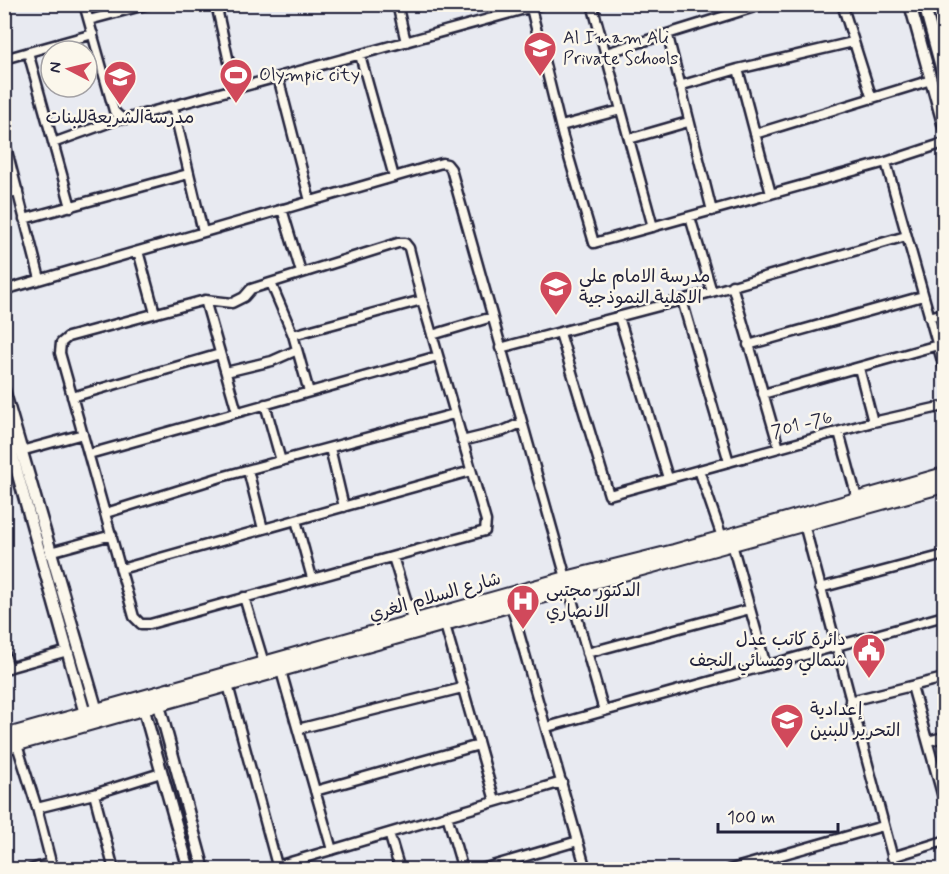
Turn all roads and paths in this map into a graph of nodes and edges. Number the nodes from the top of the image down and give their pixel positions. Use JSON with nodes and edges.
{"nodes":[{"id":1,"x":84,"y":4,"type":"edge"},
{"id":2,"x":149,"y":4,"type":"edge"},
{"id":3,"x":216,"y":4,"type":"edge"},
{"id":4,"x":398,"y":4,"type":"edge"},
{"id":5,"x":543,"y":4,"type":"edge"},
{"id":6,"x":592,"y":4,"type":"edge"},
{"id":7,"x":842,"y":4,"type":"edge"},
{"id":8,"x":910,"y":4,"type":"edge"},
{"id":9,"x":924,"y":4,"type":"edge"},
{"id":10,"x":759,"y":5,"type":"edge"},
{"id":11,"x":531,"y":8,"type":"junction"},
{"id":12,"x":89,"y":20,"type":"junction"},
{"id":13,"x":93,"y":34,"type":"junction"},
{"id":14,"x":668,"y":36,"type":"junction"},
{"id":15,"x":406,"y":42,"type":"junction"},
{"id":16,"x":853,"y":42,"type":"junction"},
{"id":17,"x":28,"y":52,"type":"junction"},
{"id":18,"x":606,"y":54,"type":"junction"},
{"id":19,"x":360,"y":55,"type":"junction"},
{"id":20,"x":4,"y":59,"type":"edge"},
{"id":21,"x":738,"y":69,"type":"junction"},
{"id":22,"x":278,"y":77,"type":"junction"},
{"id":23,"x":945,"y":78,"type":"edge"},
{"id":24,"x":931,"y":80,"type":"junction"},
{"id":25,"x":679,"y":86,"type":"junction"},
{"id":26,"x":235,"y":89,"type":"junction"},
{"id":27,"x":872,"y":99,"type":"junction"},
{"id":28,"x":173,"y":106,"type":"junction"},
{"id":29,"x":621,"y":110,"type":"junction"},
{"id":30,"x":943,"y":113,"type":"edge"},
{"id":31,"x":122,"y":118,"type":"junction"},
{"id":32,"x":688,"y":122,"type":"junction"},
{"id":33,"x":561,"y":126,"type":"junction"},
{"id":34,"x":945,"y":127,"type":"edge"},
{"id":35,"x":755,"y":134,"type":"junction"},
{"id":36,"x":4,"y":139,"type":"edge"},
{"id":37,"x":629,"y":139,"type":"junction"},
{"id":38,"x":53,"y":143,"type":"junction"},
{"id":39,"x":945,"y":143,"type":"edge"},
{"id":40,"x":886,"y":162,"type":"junction"},
{"id":41,"x":188,"y":174,"type":"junction"},
{"id":42,"x":394,"y":177,"type":"junction"},
{"id":43,"x":18,"y":191,"type":"junction"},
{"id":44,"x":4,"y":194,"type":"edge"},
{"id":45,"x":771,"y":194,"type":"junction"},
{"id":46,"x":310,"y":201,"type":"junction"},
{"id":47,"x":71,"y":207,"type":"junction"},
{"id":48,"x":282,"y":209,"type":"junction"},
{"id":49,"x":712,"y":211,"type":"junction"},
{"id":50,"x":690,"y":216,"type":"junction"},
{"id":51,"x":24,"y":219,"type":"junction"},
{"id":52,"x":653,"y":227,"type":"junction"},
{"id":53,"x":202,"y":232,"type":"junction"},
{"id":54,"x":906,"y":236,"type":"junction"},
{"id":55,"x":138,"y":251,"type":"junction"},
{"id":56,"x":301,"y":272,"type":"junction"},
{"id":57,"x":40,"y":279,"type":"junction"},
{"id":58,"x":271,"y":283,"type":"junction"},
{"id":59,"x":732,"y":285,"type":"junction"},
{"id":60,"x":4,"y":290,"type":"edge"},
{"id":61,"x":712,"y":292,"type":"junction"},
{"id":62,"x":923,"y":296,"type":"junction"},
{"id":63,"x":205,"y":300,"type":"junction"},
{"id":64,"x":422,"y":300,"type":"junction"},
{"id":65,"x":682,"y":300,"type":"junction"},
{"id":66,"x":155,"y":313,"type":"junction"},
{"id":67,"x":945,"y":313,"type":"edge"},
{"id":68,"x":619,"y":316,"type":"junction"},
{"id":69,"x":492,"y":317,"type":"junction"},
{"id":70,"x":929,"y":317,"type":"junction"},
{"id":71,"x":560,"y":333,"type":"junction"},
{"id":72,"x":293,"y":335,"type":"junction"},
{"id":73,"x":432,"y":335,"type":"junction"},
{"id":74,"x":748,"y":345,"type":"junction"},
{"id":75,"x":938,"y":345,"type":"junction"},
{"id":76,"x":500,"y":348,"type":"junction"},
{"id":77,"x":297,"y":350,"type":"junction"},
{"id":78,"x":220,"y":354,"type":"junction"},
{"id":79,"x":438,"y":356,"type":"junction"},
{"id":80,"x":859,"y":368,"type":"junction"},
{"id":81,"x":945,"y":368,"type":"edge"},
{"id":82,"x":225,"y":372,"type":"junction"},
{"id":83,"x":4,"y":390,"type":"edge"},
{"id":84,"x":309,"y":392,"type":"junction"},
{"id":85,"x":763,"y":394,"type":"junction"},
{"id":86,"x":72,"y":396,"type":"junction"},
{"id":87,"x":266,"y":405,"type":"junction"},
{"id":88,"x":945,"y":406,"type":"edge"},
{"id":89,"x":237,"y":412,"type":"junction"},
{"id":90,"x":454,"y":414,"type":"junction"},
{"id":91,"x":873,"y":422,"type":"junction"},
{"id":92,"x":521,"y":423,"type":"junction"},
{"id":93,"x":5,"y":427,"type":"edge"},
{"id":94,"x":839,"y":432,"type":"junction"},
{"id":95,"x":83,"y":434,"type":"junction"},
{"id":96,"x":462,"y":441,"type":"junction"},
{"id":97,"x":330,"y":448,"type":"junction"},
{"id":98,"x":779,"y":448,"type":"junction"},
{"id":99,"x":21,"y":451,"type":"junction"},
{"id":100,"x":89,"y":454,"type":"junction"},
{"id":101,"x":281,"y":461,"type":"junction"},
{"id":102,"x":729,"y":462,"type":"junction"},
{"id":103,"x":248,"y":470,"type":"junction"},
{"id":104,"x":699,"y":470,"type":"junction"},
{"id":105,"x":471,"y":471,"type":"junction"},
{"id":106,"x":945,"y":474,"type":"edge"},
{"id":107,"x":668,"y":478,"type":"junction"},
{"id":108,"x":945,"y":486,"type":"edge"},
{"id":109,"x":881,"y":497,"type":"junction"},
{"id":110,"x":857,"y":498,"type":"junction"},
{"id":111,"x":344,"y":507,"type":"junction"},
{"id":112,"x":106,"y":513,"type":"junction"},
{"id":113,"x":296,"y":520,"type":"junction"},
{"id":114,"x":804,"y":524,"type":"junction"},
{"id":115,"x":263,"y":529,"type":"junction"},
{"id":116,"x":112,"y":535,"type":"junction"},
{"id":117,"x":727,"y":540,"type":"junction"},
{"id":118,"x":50,"y":552,"type":"junction"},
{"id":119,"x":945,"y":555,"type":"edge"},
{"id":120,"x":393,"y":558,"type":"junction"},
{"id":121,"x":121,"y":569,"type":"junction"},
{"id":122,"x":312,"y":578,"type":"junction"},
{"id":123,"x":567,"y":583,"type":"junction"},
{"id":124,"x":820,"y":588,"type":"junction"},
{"id":125,"x":244,"y":597,"type":"junction"},
{"id":126,"x":511,"y":605,"type":"junction"},
{"id":127,"x":750,"y":609,"type":"junction"},
{"id":128,"x":945,"y":616,"type":"edge"},
{"id":129,"x":413,"y":622,"type":"junction"},
{"id":130,"x":445,"y":625,"type":"junction"},
{"id":131,"x":357,"y":644,"type":"junction"},
{"id":132,"x":835,"y":647,"type":"junction"},
{"id":133,"x":68,"y":651,"type":"junction"},
{"id":134,"x":4,"y":652,"type":"edge"},
{"id":135,"x":586,"y":653,"type":"junction"},
{"id":136,"x":264,"y":663,"type":"junction"},
{"id":137,"x":766,"y":666,"type":"junction"},
{"id":138,"x":7,"y":668,"type":"edge"},
{"id":139,"x":282,"y":671,"type":"junction"},
{"id":140,"x":945,"y":678,"type":"edge"},
{"id":141,"x":228,"y":686,"type":"junction"},
{"id":142,"x":912,"y":686,"type":"junction"},
{"id":143,"x":462,"y":688,"type":"junction"},
{"id":144,"x":850,"y":701,"type":"junction"},
{"id":145,"x":159,"y":705,"type":"junction"},
{"id":146,"x":144,"y":710,"type":"junction"},
{"id":147,"x":604,"y":711,"type":"junction"},
{"id":148,"x":91,"y":713,"type":"junction"},
{"id":149,"x":547,"y":727,"type":"junction"},
{"id":150,"x":298,"y":729,"type":"junction"},
{"id":151,"x":4,"y":736,"type":"edge"},
{"id":152,"x":945,"y":737,"type":"edge"},
{"id":153,"x":928,"y":741,"type":"junction"},
{"id":154,"x":17,"y":745,"type":"junction"},
{"id":155,"x":479,"y":745,"type":"junction"},
{"id":156,"x":4,"y":748,"type":"edge"},
{"id":157,"x":161,"y":773,"type":"junction"},
{"id":158,"x":562,"y":782,"type":"junction"},
{"id":159,"x":315,"y":791,"type":"junction"},
{"id":160,"x":94,"y":794,"type":"junction"},
{"id":161,"x":495,"y":801,"type":"junction"},
{"id":162,"x":945,"y":801,"type":"edge"},
{"id":163,"x":37,"y":808,"type":"junction"},
{"id":164,"x":447,"y":815,"type":"junction"},
{"id":165,"x":884,"y":826,"type":"junction"},
{"id":166,"x":389,"y":832,"type":"junction"},
{"id":167,"x":578,"y":841,"type":"junction"},
{"id":168,"x":945,"y":841,"type":"edge"},
{"id":169,"x":332,"y":850,"type":"junction"},
{"id":170,"x":892,"y":857,"type":"junction"},
{"id":171,"x":52,"y":866,"type":"edge"},
{"id":172,"x":278,"y":868,"type":"edge"},
{"id":173,"x":29,"y":870,"type":"edge"},
{"id":174,"x":114,"y":870,"type":"edge"},
{"id":175,"x":189,"y":870,"type":"edge"},
{"id":176,"x":204,"y":870,"type":"edge"},
{"id":177,"x":400,"y":870,"type":"edge"},
{"id":178,"x":463,"y":870,"type":"edge"},
{"id":179,"x":478,"y":870,"type":"edge"},
{"id":180,"x":586,"y":870,"type":"edge"},
{"id":181,"x":728,"y":870,"type":"edge"},
{"id":182,"x":896,"y":870,"type":"edge"}],
"edges":[{"from":1,"to":12,"type":"street"},
{"from":2,"to":12,"type":"street"},
{"from":3,"to":26,"type":"street"},
{"from":4,"to":15,"type":"street"},
{"from":5,"to":11,"type":"street"},
{"from":6,"to":18,"type":"street"},
{"from":7,"to":16,"type":"street"},
{"from":8,"to":24,"type":"street"},
{"from":9,"to":23,"type":"street"},
{"from":10,"to":14,"type":"street"},
{"from":11,"to":15,"type":"street"},
{"from":11,"to":33,"type":"street"},
{"from":12,"to":13,"type":"street"},
{"from":13,"to":17,"type":"street"},
{"from":13,"to":31,"type":"street"},
{"from":14,"to":18,"type":"street"},
{"from":14,"to":25,"type":"street"},
{"from":15,"to":19,"type":"street"},
{"from":16,"to":21,"type":"street"},
{"from":16,"to":27,"type":"street"},
{"from":17,"to":20,"type":"street"},
{"from":17,"to":38,"type":"street"},
{"from":18,"to":29,"type":"street"},
{"from":19,"to":22,"type":"street"},
{"from":19,"to":42,"type":"street"},
{"from":21,"to":25,"type":"street"},
{"from":21,"to":35,"type":"street"},
{"from":22,"to":26,"type":"street"},
{"from":22,"to":46,"type":"street"},
{"from":24,"to":27,"type":"street"},
{"from":24,"to":30,"type":"street"},
{"from":25,"to":32,"type":"street"},
{"from":26,"to":28,"type":"street"},
{"from":27,"to":35,"type":"street"},
{"from":28,"to":31,"type":"street"},
{"from":28,"to":41,"type":"street"},
{"from":29,"to":33,"type":"street"},
{"from":29,"to":37,"type":"street"},
{"from":30,"to":34,"type":"street"},
{"from":31,"to":38,"type":"street"},
{"from":32,"to":37,"type":"street"},
{"from":32,"to":49,"type":"street"},
{"from":33,"to":52,"type":"street"},
{"from":35,"to":45,"type":"street"},
{"from":36,"to":43,"type":"street"},
{"from":37,"to":52,"type":"street"},
{"from":38,"to":47,"type":"street"},
{"from":39,"to":40,"type":"street"},
{"from":40,"to":45,"type":"street"},
{"from":40,"to":54,"type":"street"},
{"from":41,"to":47,"type":"street"},
{"from":41,"to":53,"type":"street"},
{"from":42,"to":46,"type":"street"},
{"from":42,"to":69,"type":"street"},
{"from":43,"to":44,"type":"street"},
{"from":43,"to":51,"type":"street"},
{"from":45,"to":49,"type":"street"},
{"from":46,"to":48,"type":"street"},
{"from":47,"to":51,"type":"street"},
{"from":48,"to":53,"type":"street"},
{"from":48,"to":56,"type":"street"},
{"from":49,"to":50,"type":"street"},
{"from":50,"to":52,"type":"street"},
{"from":50,"to":61,"type":"street"},
{"from":51,"to":57,"type":"street"},
{"from":53,"to":55,"type":"street"},
{"from":54,"to":59,"type":"street"},
{"from":54,"to":62,"type":"street"},
{"from":55,"to":57,"type":"street"},
{"from":55,"to":66,"type":"street"},
{"from":56,"to":58,"type":"street"},
{"from":56,"to":64,"type":"street"},
{"from":57,"to":60,"type":"street"},
{"from":58,"to":63,"type":"street"},
{"from":58,"to":72,"type":"street"},
{"from":59,"to":61,"type":"street"},
{"from":59,"to":74,"type":"street"},
{"from":61,"to":65,"type":"street"},
{"from":62,"to":70,"type":"street"},
{"from":62,"to":74,"type":"street"},
{"from":63,"to":66,"type":"street"},
{"from":63,"to":78,"type":"street"},
{"from":64,"to":72,"type":"street"},
{"from":64,"to":73,"type":"street"},
{"from":65,"to":68,"type":"street"},
{"from":65,"to":102,"type":"street"},
{"from":66,"to":86,"type":"street"},
{"from":67,"to":70,"type":"street"},
{"from":68,"to":71,"type":"street"},
{"from":68,"to":107,"type":"street"},
{"from":69,"to":73,"type":"street"},
{"from":69,"to":76,"type":"street"},
{"from":70,"to":75,"type":"street"},
{"from":71,"to":76,"type":"street"},
{"from":71,"to":107,"type":"street","name":"701 -76"},
{"from":72,"to":77,"type":"street"},
{"from":73,"to":79,"type":"street"},
{"from":74,"to":85,"type":"street"},
{"from":75,"to":80,"type":"street"},
{"from":75,"to":81,"type":"street"},
{"from":76,"to":92,"type":"street"},
{"from":77,"to":82,"type":"street"},
{"from":77,"to":84,"type":"street"},
{"from":78,"to":82,"type":"street"},
{"from":78,"to":86,"type":"street"},
{"from":79,"to":84,"type":"street"},
{"from":79,"to":90,"type":"street"},
{"from":80,"to":85,"type":"street"},
{"from":80,"to":91,"type":"street"},
{"from":82,"to":89,"type":"street"},
{"from":83,"to":99,"type":"street"},
{"from":84,"to":87,"type":"street"},
{"from":85,"to":98,"type":"street"},
{"from":86,"to":95,"type":"street"},
{"from":87,"to":89,"type":"street"},
{"from":87,"to":101,"type":"street"},
{"from":88,"to":91,"type":"street","name":"701 -76"},
{"from":89,"to":100,"type":"street"},
{"from":90,"to":96,"type":"street"},
{"from":90,"to":97,"type":"street"},
{"from":91,"to":94,"type":"street","name":"701 -76"},
{"from":92,"to":96,"type":"street"},
{"from":92,"to":123,"type":"street"},
{"from":93,"to":133,"type":"street"},
{"from":94,"to":98,"type":"street","name":"701 -76"},
{"from":94,"to":110,"type":"street"},
{"from":95,"to":99,"type":"street"},
{"from":95,"to":100,"type":"street"},
{"from":96,"to":105,"type":"street"},
{"from":97,"to":101,"type":"street"},
{"from":97,"to":111,"type":"street"},
{"from":98,"to":102,"type":"street","name":"701 -76"},
{"from":99,"to":118,"type":"street"},
{"from":100,"to":112,"type":"street"},
{"from":101,"to":103,"type":"street"},
{"from":102,"to":104,"type":"street","name":"701 -76"},
{"from":103,"to":112,"type":"street"},
{"from":103,"to":115,"type":"street"},
{"from":104,"to":107,"type":"street","name":"701 -76"},
{"from":104,"to":117,"type":"street"},
{"from":105,"to":111,"type":"street"},
{"from":105,"to":120,"type":"street"},
{"from":106,"to":109,"type":"main road","name":"شارع السلام الغري"},
{"from":108,"to":109,"type":"main road","name":"شارع السلام الغري"},
{"from":109,"to":110,"type":"main road","name":"شارع السلام الغري"},
{"from":109,"to":114,"type":"main road","name":"شارع السلام الغري"},
{"from":110,"to":117,"type":"main road","name":"شارع السلام الغري"},
{"from":111,"to":113,"type":"street"},
{"from":112,"to":116,"type":"street"},
{"from":113,"to":115,"type":"street"},
{"from":113,"to":122,"type":"street"},
{"from":114,"to":117,"type":"main road","name":"شارع السلام الغري"},
{"from":114,"to":124,"type":"street"},
{"from":115,"to":121,"type":"street"},
{"from":116,"to":118,"type":"street"},
{"from":116,"to":121,"type":"street"},
{"from":117,"to":123,"type":"main road","name":"شارع السلام الغري"},
{"from":117,"to":127,"type":"street"},
{"from":118,"to":148,"type":"street"},
{"from":119,"to":124,"type":"street"},
{"from":120,"to":122,"type":"street"},
{"from":120,"to":129,"type":"street"},
{"from":121,"to":125,"type":"street"},
{"from":122,"to":125,"type":"street"},
{"from":123,"to":126,"type":"main road","name":"شارع السلام الغري"},
{"from":123,"to":129,"type":"main road","name":"شارع السلام الغري"},
{"from":123,"to":135,"type":"street"},
{"from":124,"to":132,"type":"street"},
{"from":125,"to":136,"type":"street"},
{"from":126,"to":130,"type":"main road","name":"شارع السلام الغري"},
{"from":126,"to":149,"type":"street"},
{"from":127,"to":135,"type":"street"},
{"from":127,"to":137,"type":"street"},
{"from":128,"to":132,"type":"street"},
{"from":129,"to":131,"type":"main road","name":"شارع السلام الغري"},
{"from":130,"to":131,"type":"main road","name":"شارع السلام الغري"},
{"from":130,"to":143,"type":"street"},
{"from":131,"to":136,"type":"main road","name":"شارع السلام الغري"},
{"from":131,"to":139,"type":"main road","name":"شارع السلام الغري"},
{"from":132,"to":137,"type":"street"},
{"from":132,"to":144,"type":"street"},
{"from":133,"to":138,"type":"street"},
{"from":133,"to":148,"type":"street"},
{"from":134,"to":138,"type":"street"},
{"from":135,"to":147,"type":"street"},
{"from":136,"to":148,"type":"main road","name":"شارع السلام الغري"},
{"from":137,"to":147,"type":"street"},
{"from":139,"to":141,"type":"main road","name":"شارع السلام الغري"},
{"from":139,"to":150,"type":"street"},
{"from":140,"to":142,"type":"street"},
{"from":141,"to":145,"type":"main road","name":"شارع السلام الغري"},
{"from":141,"to":172,"type":"street"},
{"from":142,"to":144,"type":"street"},
{"from":142,"to":153,"type":"street"},
{"from":143,"to":150,"type":"street"},
{"from":143,"to":155,"type":"street"},
{"from":144,"to":165,"type":"street"},
{"from":145,"to":146,"type":"main road","name":"شارع السلام الغري"},
{"from":145,"to":176,"type":"street"},
{"from":146,"to":154,"type":"main road","name":"شارع السلام الغري"},
{"from":146,"to":157,"type":"street"},
{"from":147,"to":149,"type":"street"},
{"from":148,"to":151,"type":"main road","name":"شارع السلام الغري"},
{"from":149,"to":158,"type":"street"},
{"from":150,"to":159,"type":"street"},
{"from":152,"to":153,"type":"street"},
{"from":153,"to":162,"type":"street"},
{"from":154,"to":156,"type":"main road","name":"شارع السلام الغري"},
{"from":154,"to":163,"type":"street"},
{"from":155,"to":159,"type":"street"},
{"from":155,"to":161,"type":"street"},
{"from":157,"to":160,"type":"street"},
{"from":157,"to":175,"type":"street"},
{"from":158,"to":161,"type":"street"},
{"from":158,"to":167,"type":"street"},
{"from":159,"to":169,"type":"street"},
{"from":160,"to":163,"type":"street"},
{"from":160,"to":174,"type":"street"},
{"from":161,"to":164,"type":"street"},
{"from":163,"to":171,"type":"street"},
{"from":164,"to":166,"type":"street"},
{"from":164,"to":178,"type":"street"},
{"from":165,"to":170,"type":"street"},
{"from":165,"to":181,"type":"street"},
{"from":166,"to":169,"type":"street"},
{"from":166,"to":177,"type":"street"},
{"from":167,"to":179,"type":"street"},
{"from":167,"to":180,"type":"street"},
{"from":168,"to":170,"type":"street"},
{"from":169,"to":172,"type":"street"},
{"from":170,"to":182,"type":"street"},
{"from":171,"to":173,"type":"street"}]}
